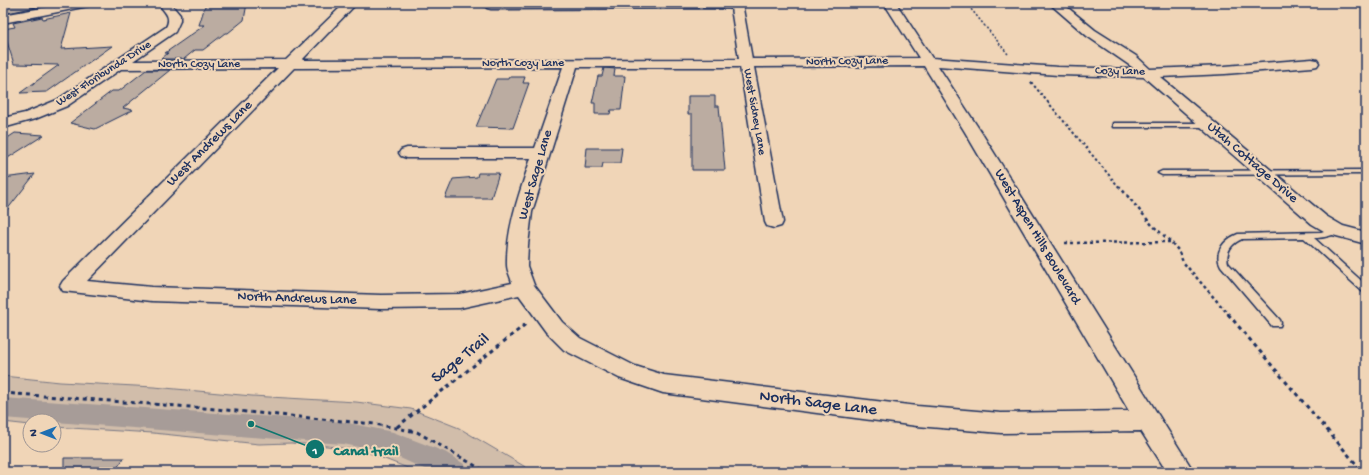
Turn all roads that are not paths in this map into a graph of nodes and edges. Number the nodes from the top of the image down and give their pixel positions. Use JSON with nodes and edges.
{"nodes":[{"id":1,"x":88,"y":3,"type":"edge"},
{"id":2,"x":164,"y":3,"type":"edge"},
{"id":3,"x":351,"y":3,"type":"edge"},
{"id":4,"x":890,"y":3,"type":"edge"},
{"id":5,"x":1054,"y":3,"type":"edge"},
{"id":6,"x":736,"y":4,"type":"edge"},
{"id":7,"x":491,"y":6,"type":"dead end"},
{"id":8,"x":3,"y":19,"type":"edge"},
{"id":9,"x":928,"y":62,"type":"junction"},
{"id":10,"x":1312,"y":63,"type":"dead end"},
{"id":11,"x":291,"y":64,"type":"junction"},
{"id":12,"x":571,"y":64,"type":"junction"},
{"id":13,"x":746,"y":64,"type":"junction"},
{"id":14,"x":119,"y":65,"type":"junction"},
{"id":15,"x":1147,"y":73,"type":"junction"},
{"id":16,"x":3,"y":122,"type":"edge"},
{"id":17,"x":1116,"y":125,"type":"dead end"},
{"id":18,"x":1208,"y":125,"type":"junction"},
{"id":19,"x":407,"y":153,"type":"dead end"},
{"id":20,"x":541,"y":153,"type":"junction"},
{"id":21,"x":1263,"y":172,"type":"junction"},
{"id":22,"x":1366,"y":172,"type":"edge"},
{"id":23,"x":1162,"y":173,"type":"dead end"},
{"id":24,"x":774,"y":222,"type":"dead end"},
{"id":25,"x":1336,"y":230,"type":"junction"},
{"id":26,"x":1306,"y":235,"type":"junction"},
{"id":27,"x":1366,"y":238,"type":"edge"},
{"id":28,"x":70,"y":286,"type":"joint"},
{"id":29,"x":524,"y":287,"type":"junction"},
{"id":30,"x":1366,"y":290,"type":"edge"},
{"id":31,"x":1276,"y":324,"type":"dead end"},
{"id":32,"x":1148,"y":421,"type":"junction"},
{"id":33,"x":1181,"y":472,"type":"edge"}],
"edges":[{"from":1,"to":8,"type":"street"},
{"from":2,"to":14,"type":"street","name":"West Floribunda Drive"},
{"from":3,"to":11,"type":"street","name":"West Andrews Lane"},
{"from":4,"to":9,"type":"street","name":"West Aspen Hills Boulevard"},
{"from":5,"to":15,"type":"street","name":"Utah Cottage Drive"},
{"from":6,"to":7,"type":"street"},
{"from":6,"to":13,"type":"street","name":"West Sidney Lane"},
{"from":9,"to":13,"type":"street","name":"North Cozy Lane"},
{"from":9,"to":15,"type":"street","name":"Cozy Lane"},
{"from":9,"to":32,"type":"street","name":"West Aspen Hills Boulevard"},
{"from":10,"to":15,"type":"street","name":"Cozy Lane"},
{"from":11,"to":12,"type":"street","name":"North Cozy Lane"},
{"from":11,"to":14,"type":"street","name":"North Cozy Lane"},
{"from":11,"to":28,"type":"street","name":"West Andrews Lane"},
{"from":12,"to":13,"type":"street","name":"North Cozy Lane"},
{"from":12,"to":20,"type":"street","name":"West Sage Lane"},
{"from":13,"to":24,"type":"street","name":"West Sidney Lane"},
{"from":14,"to":16,"type":"street","name":"West Floribunda Drive"},
{"from":15,"to":18,"type":"street","name":"Utah Cottage Drive"},
{"from":17,"to":18,"type":"lane"},
{"from":18,"to":21,"type":"street","name":"Utah Cottage Drive"},
{"from":19,"to":20,"type":"street"},
{"from":20,"to":29,"type":"street","name":"West Sage Lane"},
{"from":21,"to":22,"type":"lane"},
{"from":21,"to":23,"type":"lane"},
{"from":21,"to":25,"type":"street","name":"Utah Cottage Drive"},
{"from":25,"to":26,"type":"lane"},
{"from":25,"to":27,"type":"street","name":"Utah Cottage Drive"},
{"from":26,"to":30,"type":"lane"},
{"from":26,"to":31,"type":"lane"},
{"from":28,"to":29,"type":"street","name":"North Andrews Lane"},
{"from":29,"to":32,"type":"street","name":"North Sage Lane"},
{"from":32,"to":33,"type":"street","name":"West Aspen Hills Boulevard"}]}
